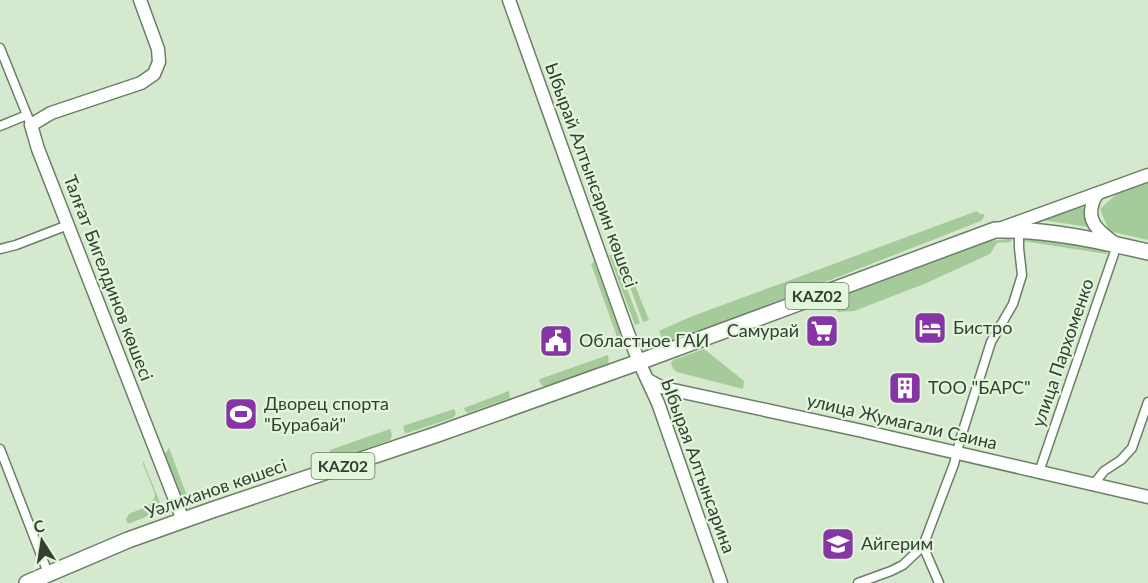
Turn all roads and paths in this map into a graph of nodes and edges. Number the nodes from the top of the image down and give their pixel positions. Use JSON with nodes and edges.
{"nodes":[{"id":1,"x":140,"y":0,"type":"edge"},
{"id":2,"x":509,"y":0,"type":"edge"},
{"id":3,"x":0,"y":48,"type":"edge"},
{"id":4,"x":29,"y":120,"type":"junction"},
{"id":5,"x":0,"y":126,"type":"edge"},
{"id":6,"x":1148,"y":175,"type":"edge"},
{"id":7,"x":1097,"y":194,"type":"junction"},
{"id":8,"x":68,"y":225,"type":"junction"},
{"id":9,"x":995,"y":230,"type":"junction"},
{"id":10,"x":1019,"y":230,"type":"junction"},
{"id":11,"x":1117,"y":245,"type":"junction"},
{"id":12,"x":0,"y":249,"type":"edge"},
{"id":13,"x":1148,"y":252,"type":"edge"},
{"id":14,"x":639,"y":362,"type":"junction"},
{"id":15,"x":648,"y":380,"type":"junction"},
{"id":16,"x":1148,"y":402,"type":"edge"},
{"id":17,"x":0,"y":449,"type":"edge"},
{"id":18,"x":956,"y":453,"type":"junction"},
{"id":19,"x":1039,"y":472,"type":"junction"},
{"id":20,"x":1094,"y":484,"type":"junction"},
{"id":21,"x":1148,"y":497,"type":"edge"},
{"id":22,"x":183,"y":520,"type":"junction"},
{"id":23,"x":923,"y":546,"type":"junction"},
{"id":24,"x":48,"y":572,"type":"edge"},
{"id":25,"x":18,"y":583,"type":"edge"},
{"id":26,"x":27,"y":583,"type":"edge"},
{"id":27,"x":722,"y":583,"type":"edge"},
{"id":28,"x":858,"y":583,"type":"edge"},
{"id":29,"x":939,"y":583,"type":"edge"}],
"edges":[{"from":1,"to":4,"type":"street"},
{"from":2,"to":14,"type":"street","name":"Ыбырай Алтынсарин көшесі"},
{"from":3,"to":4,"type":"street","name":"Талғат Бигелдинов көшесі"},
{"from":4,"to":5,"type":"street"},
{"from":4,"to":8,"type":"street","name":"Талғат Бигелдинов көшесі"},
{"from":6,"to":7,"type":"street","name":"Уәлиханов көшесі"},
{"from":7,"to":9,"type":"street","name":"Уәлиханов көшесі"},
{"from":7,"to":11,"type":"street"},
{"from":8,"to":12,"type":"street"},
{"from":8,"to":22,"type":"street","name":"Талғат Бигелдинов көшесі"},
{"from":9,"to":10,"type":"highway","name":"Уәлиханов көшесі","number":"KАZ02"},
{"from":9,"to":14,"type":"highway","name":"Уәлиханов көшесі","number":"KАZ02"},
{"from":10,"to":11,"type":"highway","name":"Уәлиханов көшесі","number":"KАZ02"},
{"from":10,"to":18,"type":"street"},
{"from":11,"to":13,"type":"highway","name":"Уәлиханов көшесі","number":"KАZ02"},
{"from":11,"to":19,"type":"street","name":"улица Пархоменко"},
{"from":14,"to":15,"type":"street","name":"Ыбырая Алтынсарина"},
{"from":14,"to":22,"type":"highway","name":"Уәлиханов көшесі","number":"KАZ02"},
{"from":15,"to":18,"type":"street","name":"улица Жумагали Саина"},
{"from":15,"to":27,"type":"street","name":"Ыбырая Алтынсарина"},
{"from":16,"to":20,"type":"street"},
{"from":17,"to":24,"type":"street"},
{"from":18,"to":19,"type":"street","name":"улица Жумагали Саина"},
{"from":18,"to":23,"type":"street"},
{"from":19,"to":20,"type":"street","name":"улица Жумагали Саина"},
{"from":20,"to":21,"type":"street","name":"улица Жумагали Саина"},
{"from":22,"to":24,"type":"highway","name":"Уәлиханов көшесі","number":"KАZ02"},
{"from":23,"to":28,"type":"street"},
{"from":23,"to":29,"type":"street"},
{"from":24,"to":25,"type":"highway","number":"KАZ02"},
{"from":24,"to":26,"type":"highway","name":"Уәлиханов көшесі","number":"KАZ02"}]}
